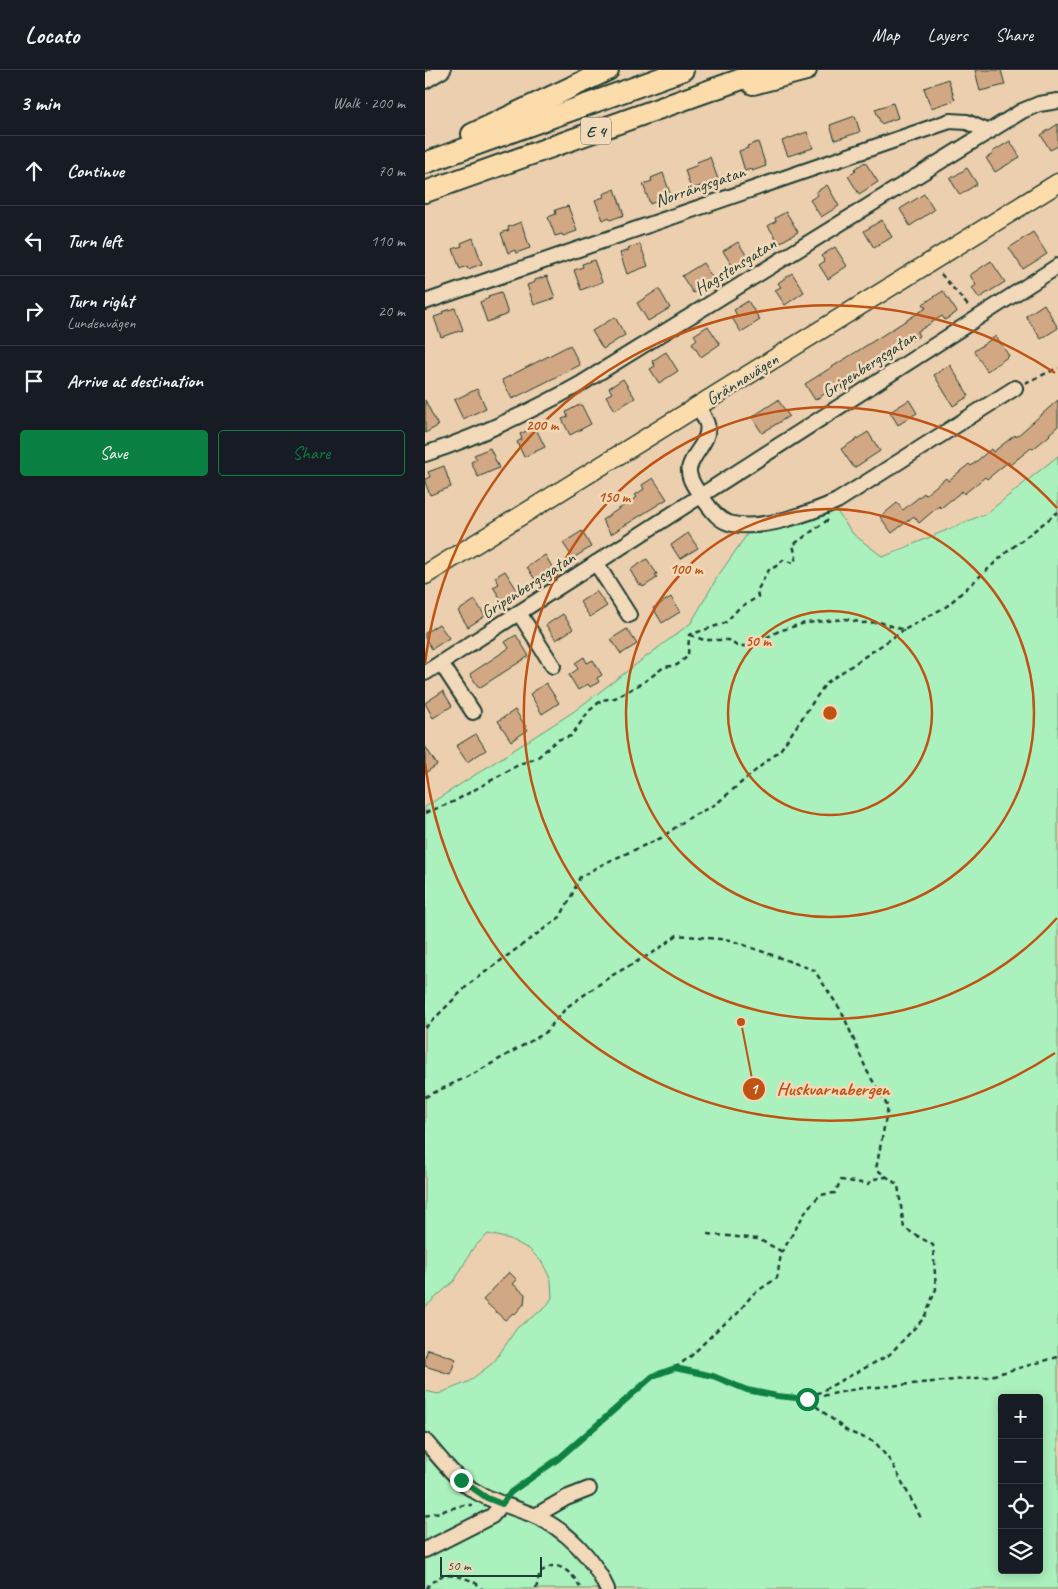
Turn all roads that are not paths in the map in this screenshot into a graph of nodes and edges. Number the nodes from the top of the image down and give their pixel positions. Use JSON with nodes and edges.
{"nodes":[{"id":1,"x":443,"y":70,"type":"edge"},
{"id":2,"x":608,"y":70,"type":"edge"},
{"id":3,"x":683,"y":70,"type":"edge"},
{"id":4,"x":767,"y":70,"type":"edge"},
{"id":5,"x":806,"y":70,"type":"edge"},
{"id":6,"x":425,"y":82,"type":"edge"},
{"id":7,"x":1058,"y":101,"type":"edge"},
{"id":8,"x":664,"y":107,"type":"junction"},
{"id":9,"x":989,"y":132,"type":"junction"},
{"id":10,"x":425,"y":156,"type":"edge"},
{"id":11,"x":425,"y":163,"type":"edge"},
{"id":12,"x":1058,"y":183,"type":"edge"},
{"id":13,"x":425,"y":192,"type":"edge"},
{"id":14,"x":1058,"y":266,"type":"edge"},
{"id":15,"x":425,"y":302,"type":"edge"},
{"id":16,"x":1015,"y":388,"type":"road end"},
{"id":17,"x":699,"y":407,"type":"junction"},
{"id":18,"x":425,"y":454,"type":"edge"},
{"id":19,"x":701,"y":496,"type":"junction"},
{"id":20,"x":596,"y":563,"type":"junction"},
{"id":21,"x":425,"y":575,"type":"edge"},
{"id":22,"x":519,"y":613,"type":"junction"},
{"id":23,"x":629,"y":615,"type":"dead end"},
{"id":24,"x":441,"y":663,"type":"junction"},
{"id":25,"x":553,"y":666,"type":"dead end"},
{"id":26,"x":425,"y":673,"type":"edge"},
{"id":27,"x":473,"y":712,"type":"dead end"},
{"id":28,"x":425,"y":1442,"type":"edge"},
{"id":29,"x":589,"y":1489,"type":"dead end"},
{"id":30,"x":502,"y":1504,"type":"junction"},
{"id":31,"x":535,"y":1516,"type":"junction"},
{"id":32,"x":425,"y":1550,"type":"edge"},
{"id":33,"x":607,"y":1589,"type":"edge"}],
"edges":[{"from":1,"to":6,"type":"street"},
{"from":2,"to":10,"type":"highway"},
{"from":3,"to":11,"type":"highway","number":"E 4"},
{"from":4,"to":8,"type":"highway","number":"E 4"},
{"from":5,"to":8,"type":"highway"},
{"from":7,"to":9,"type":"street","name":"Hagstensgatan"},
{"from":8,"to":13,"type":"highway","number":"E 4"},
{"from":9,"to":15,"type":"street","name":"Norrängsgatan"},
{"from":9,"to":18,"type":"street","name":"Hagstensgatan"},
{"from":12,"to":17,"type":"main road","name":"Grännavägen"},
{"from":14,"to":19,"type":"street","name":"Gripenbergsgatan"},
{"from":16,"to":19,"type":"street"},
{"from":17,"to":19,"type":"street"},
{"from":17,"to":21,"type":"main road","name":"Grännavägen"},
{"from":19,"to":20,"type":"street","name":"Gripenbergsgatan"},
{"from":20,"to":22,"type":"street","name":"Gripenbergsgatan"},
{"from":20,"to":23,"type":"street"},
{"from":22,"to":24,"type":"street","name":"Gripenbergsgatan"},
{"from":22,"to":25,"type":"street"},
{"from":24,"to":26,"type":"street","name":"Gripenbergsgatan"},
{"from":24,"to":27,"type":"street"},
{"from":28,"to":30,"type":"street"},
{"from":29,"to":31,"type":"street"},
{"from":30,"to":31,"type":"street"},
{"from":30,"to":32,"type":"street"},
{"from":31,"to":33,"type":"street"}]}
